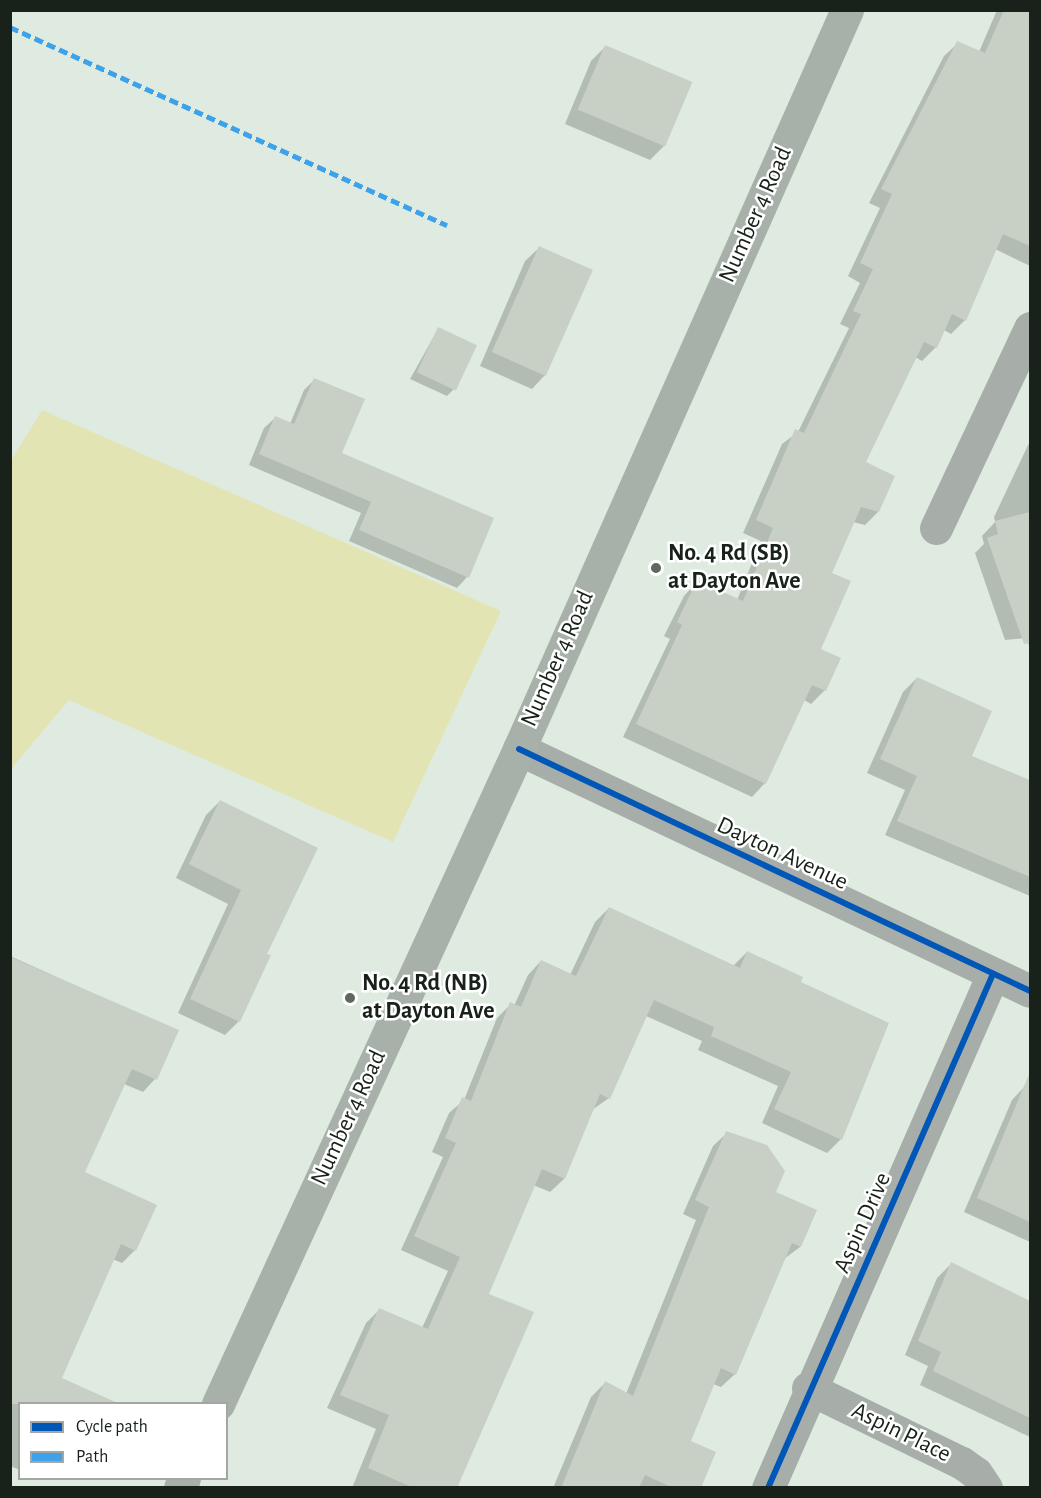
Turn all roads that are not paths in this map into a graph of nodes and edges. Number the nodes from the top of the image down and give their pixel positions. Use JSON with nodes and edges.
{"nodes":[{"id":1,"x":847,"y":10,"type":"edge"},
{"id":2,"x":1030,"y":328,"type":"edge"},
{"id":3,"x":936,"y":528,"type":"dead end"},
{"id":4,"x":519,"y":749,"type":"junction"},
{"id":5,"x":993,"y":974,"type":"junction"},
{"id":6,"x":1030,"y":991,"type":"edge"},
{"id":7,"x":808,"y":1388,"type":"junction"},
{"id":8,"x":219,"y":1402,"type":"edge"},
{"id":9,"x":768,"y":1488,"type":"edge"},
{"id":10,"x":986,"y":1488,"type":"edge"}],
"edges":[{"from":1,"to":4,"type":"main road","name":"Number 4 Road"},
{"from":2,"to":3,"type":"street"},
{"from":4,"to":5,"type":"street","name":"Dayton Avenue"},
{"from":4,"to":8,"type":"main road","name":"Number 4 Road"},
{"from":5,"to":6,"type":"street","name":"Dayton Avenue"},
{"from":5,"to":7,"type":"street","name":"Aspin Drive"},
{"from":7,"to":9,"type":"street","name":"Aspin Drive"},
{"from":7,"to":10,"type":"street","name":"Aspin Place"}]}
